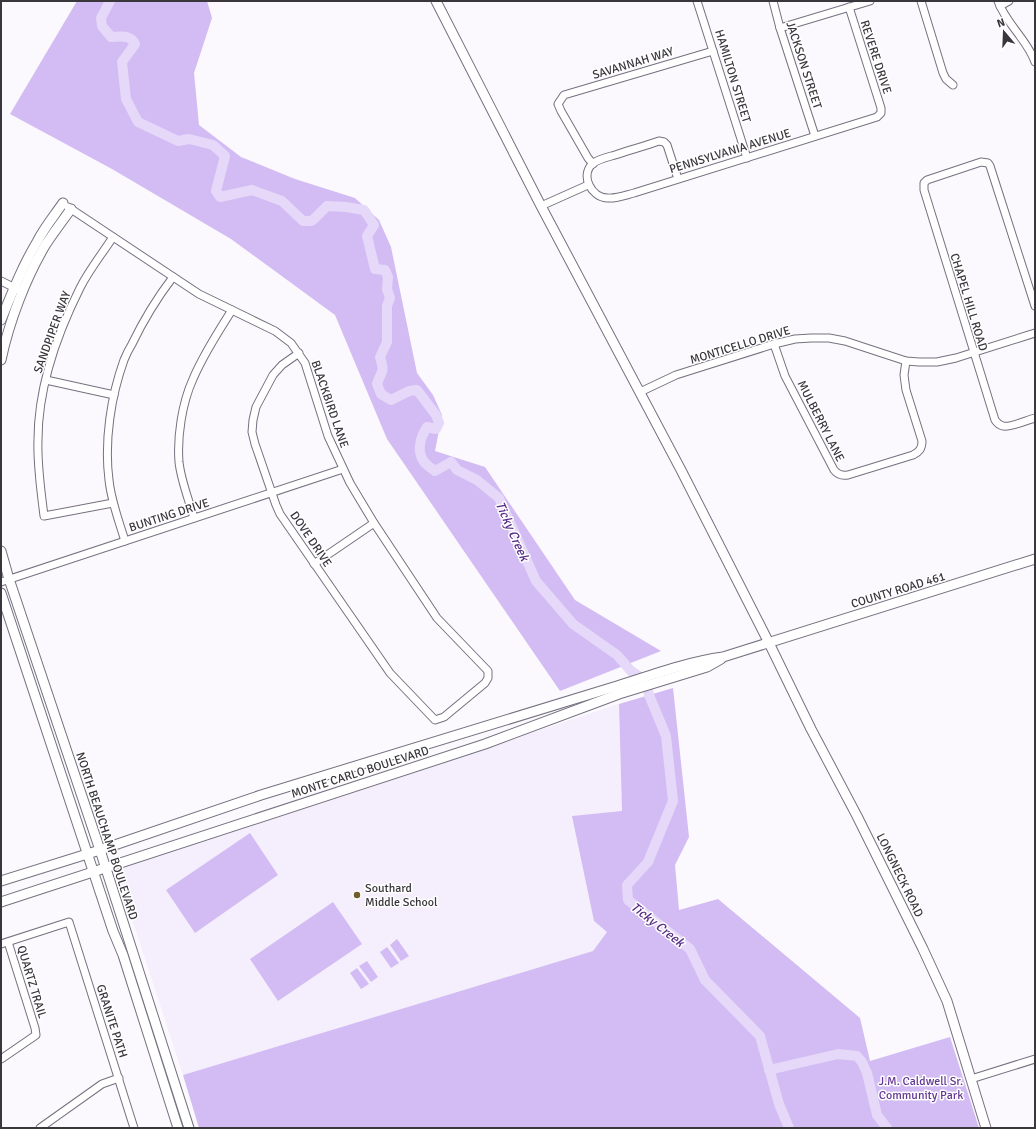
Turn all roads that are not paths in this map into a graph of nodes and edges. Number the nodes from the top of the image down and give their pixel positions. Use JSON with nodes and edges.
{"nodes":[{"id":1,"x":436,"y":1,"type":"edge"},
{"id":2,"x":697,"y":1,"type":"edge"},
{"id":3,"x":773,"y":1,"type":"edge"},
{"id":4,"x":870,"y":1,"type":"edge"},
{"id":5,"x":921,"y":1,"type":"edge"},
{"id":6,"x":1009,"y":1,"type":"edge"},
{"id":7,"x":999,"y":4,"type":"edge"},
{"id":8,"x":849,"y":7,"type":"junction"},
{"id":9,"x":780,"y":28,"type":"junction"},
{"id":10,"x":713,"y":51,"type":"junction"},
{"id":11,"x":1035,"y":62,"type":"edge"},
{"id":12,"x":953,"y":85,"type":"dead end"},
{"id":13,"x":881,"y":113,"type":"joint"},
{"id":14,"x":815,"y":136,"type":"junction"},
{"id":15,"x":747,"y":158,"type":"junction"},
{"id":16,"x":593,"y":164,"type":"junction"},
{"id":17,"x":678,"y":179,"type":"junction"},
{"id":18,"x":588,"y":185,"type":"junction"},
{"id":19,"x":63,"y":203,"type":"joint"},
{"id":20,"x":541,"y":206,"type":"junction"},
{"id":21,"x":71,"y":209,"type":"junction"},
{"id":22,"x":113,"y":237,"type":"junction"},
{"id":23,"x":173,"y":277,"type":"junction"},
{"id":24,"x":1,"y":281,"type":"edge"},
{"id":25,"x":14,"y":287,"type":"junction"},
{"id":26,"x":23,"y":292,"type":"junction"},
{"id":27,"x":1035,"y":306,"type":"edge"},
{"id":28,"x":232,"y":310,"type":"junction"},
{"id":29,"x":1,"y":320,"type":"edge"},
{"id":30,"x":1035,"y":333,"type":"edge"},
{"id":31,"x":774,"y":344,"type":"junction"},
{"id":32,"x":299,"y":353,"type":"junction"},
{"id":33,"x":974,"y":353,"type":"junction"},
{"id":34,"x":1,"y":360,"type":"edge"},
{"id":35,"x":906,"y":361,"type":"junction"},
{"id":36,"x":46,"y":380,"type":"junction"},
{"id":37,"x":640,"y":392,"type":"junction"},
{"id":38,"x":114,"y":395,"type":"junction"},
{"id":39,"x":1035,"y":418,"type":"edge"},
{"id":40,"x":343,"y":470,"type":"junction"},
{"id":41,"x":272,"y":493,"type":"junction"},
{"id":42,"x":113,"y":503,"type":"junction"},
{"id":43,"x":194,"y":518,"type":"junction"},
{"id":44,"x":374,"y":523,"type":"junction"},
{"id":45,"x":125,"y":541,"type":"junction"},
{"id":46,"x":1,"y":551,"type":"edge"},
{"id":47,"x":1035,"y":559,"type":"edge"},
{"id":48,"x":314,"y":564,"type":"junction"},
{"id":49,"x":5,"y":580,"type":"edge"},
{"id":50,"x":1,"y":593,"type":"edge"},
{"id":51,"x":769,"y":642,"type":"junction"},
{"id":52,"x":618,"y":690,"type":"junction"},
{"id":53,"x":435,"y":720,"type":"joint"},
{"id":54,"x":100,"y":850,"type":"junction"},
{"id":55,"x":88,"y":854,"type":"junction"},
{"id":56,"x":105,"y":867,"type":"junction"},
{"id":57,"x":94,"y":871,"type":"junction"},
{"id":58,"x":1,"y":881,"type":"edge"},
{"id":59,"x":1,"y":902,"type":"edge"},
{"id":60,"x":5,"y":943,"type":"edge"},
{"id":61,"x":1,"y":1059,"type":"edge"},
{"id":62,"x":1035,"y":1059,"type":"edge"},
{"id":63,"x":119,"y":1078,"type":"junction"},
{"id":64,"x":971,"y":1079,"type":"junction"},
{"id":65,"x":40,"y":1128,"type":"edge"},
{"id":66,"x":134,"y":1128,"type":"edge"},
{"id":67,"x":178,"y":1128,"type":"edge"},
{"id":68,"x":189,"y":1128,"type":"edge"},
{"id":69,"x":986,"y":1128,"type":"edge"}],
"edges":[{"from":1,"to":20,"type":"street","name":"LONGNECK ROAD"},
{"from":2,"to":10,"type":"street","name":"HAMILTON STREET"},
{"from":3,"to":9,"type":"street","name":"JACKSON STREET"},
{"from":4,"to":8,"type":"street"},
{"from":5,"to":12,"type":"street"},
{"from":6,"to":7,"type":"street"},
{"from":7,"to":11,"type":"street"},
{"from":8,"to":9,"type":"street"},
{"from":8,"to":13,"type":"street","name":"REVERE DRIVE"},
{"from":9,"to":14,"type":"street","name":"JACKSON STREET"},
{"from":10,"to":15,"type":"street","name":"HAMILTON STREET"},
{"from":10,"to":16,"type":"street","name":"SAVANNAH WAY"},
{"from":13,"to":14,"type":"street","name":"PENNSYLVANIA AVENUE"},
{"from":14,"to":15,"type":"street","name":"PENNSYLVANIA AVENUE"},
{"from":15,"to":17,"type":"street","name":"PENNSYLVANIA AVENUE"},
{"from":16,"to":17,"type":"street"},
{"from":16,"to":18,"type":"street"},
{"from":17,"to":18,"type":"street","name":"PENNSYLVANIA AVENUE"},
{"from":18,"to":20,"type":"street"},
{"from":19,"to":21,"type":"street","name":"BLACKBIRD LANE"},
{"from":19,"to":25,"type":"street"},
{"from":20,"to":37,"type":"street","name":"LONGNECK ROAD"},
{"from":21,"to":22,"type":"street","name":"BLACKBIRD LANE"},
{"from":21,"to":26,"type":"street"},
{"from":22,"to":23,"type":"street","name":"BLACKBIRD LANE"},
{"from":22,"to":36,"type":"street","name":"SANDPIPER WAY"},
{"from":23,"to":28,"type":"street","name":"BLACKBIRD LANE"},
{"from":23,"to":38,"type":"street"},
{"from":24,"to":25,"type":"street"},
{"from":25,"to":26,"type":"street"},
{"from":25,"to":29,"type":"street"},
{"from":26,"to":34,"type":"street"},
{"from":27,"to":33,"type":"street","name":"CHAPEL HILL ROAD"},
{"from":28,"to":32,"type":"street","name":"BLACKBIRD LANE"},
{"from":28,"to":43,"type":"street"},
{"from":30,"to":33,"type":"street","name":"MONTICELLO DRIVE"},
{"from":31,"to":35,"type":"street","name":"MONTICELLO DRIVE"},
{"from":31,"to":35,"type":"street","name":"MULBERRY LANE"},
{"from":31,"to":37,"type":"street","name":"MONTICELLO DRIVE"},
{"from":32,"to":40,"type":"street","name":"BLACKBIRD LANE"},
{"from":32,"to":41,"type":"street","name":"DOVE DRIVE"},
{"from":33,"to":35,"type":"street","name":"MONTICELLO DRIVE"},
{"from":33,"to":39,"type":"street","name":"CHAPEL HILL ROAD"},
{"from":36,"to":38,"type":"street"},
{"from":36,"to":42,"type":"street","name":"SANDPIPER WAY"},
{"from":37,"to":51,"type":"street","name":"LONGNECK ROAD"},
{"from":38,"to":42,"type":"street"},
{"from":40,"to":41,"type":"street","name":"BUNTING DRIVE"},
{"from":40,"to":44,"type":"street","name":"BLACKBIRD LANE"},
{"from":41,"to":43,"type":"street","name":"BUNTING DRIVE"},
{"from":41,"to":48,"type":"street","name":"DOVE DRIVE"},
{"from":42,"to":45,"type":"street"},
{"from":43,"to":45,"type":"street","name":"BUNTING DRIVE"},
{"from":44,"to":48,"type":"street"},
{"from":44,"to":53,"type":"street","name":"BLACKBIRD LANE"},
{"from":45,"to":49,"type":"street","name":"BUNTING DRIVE"},
{"from":46,"to":49,"type":"street","name":"NORTH BEAUCHAMP BOULEVARD"},
{"from":47,"to":51,"type":"street","name":"COUNTY ROAD 461"},
{"from":48,"to":53,"type":"street","name":"DOVE DRIVE"},
{"from":49,"to":54,"type":"street","name":"NORTH BEAUCHAMP BOULEVARD"},
{"from":50,"to":55,"type":"street","name":"NORTH BEAUCHAMP BOULEVARD"},
{"from":51,"to":52,"type":"street","name":"MONTE CARLO BOULEVARD"},
{"from":51,"to":64,"type":"street","name":"LONGNECK ROAD"},
{"from":52,"to":54,"type":"street","name":"MONTE CARLO BOULEVARD"},
{"from":52,"to":56,"type":"street","name":"MONTE CARLO BOULEVARD"},
{"from":54,"to":55,"type":"street","name":"MONTE CARLO BOULEVARD"},
{"from":54,"to":56,"type":"street","name":"NORTH BEAUCHAMP BOULEVARD"},
{"from":55,"to":57,"type":"street","name":"NORTH BEAUCHAMP BOULEVARD"},
{"from":55,"to":58,"type":"street","name":"MONTE CARLO BOULEVARD"},
{"from":56,"to":57,"type":"street","name":"MONTE CARLO BOULEVARD"},
{"from":56,"to":68,"type":"street","name":"NORTH BEAUCHAMP BOULEVARD"},
{"from":57,"to":59,"type":"street","name":"MONTE CARLO BOULEVARD"},
{"from":57,"to":67,"type":"street","name":"NORTH BEAUCHAMP BOULEVARD"},
{"from":60,"to":61,"type":"street","name":"QUARTZ TRAIL"},
{"from":60,"to":63,"type":"street","name":"GRANITE PATH"},
{"from":62,"to":64,"type":"street"},
{"from":63,"to":65,"type":"street"},
{"from":63,"to":66,"type":"street","name":"GRANITE PATH"},
{"from":64,"to":69,"type":"street","name":"LONGNECK ROAD"}]}
